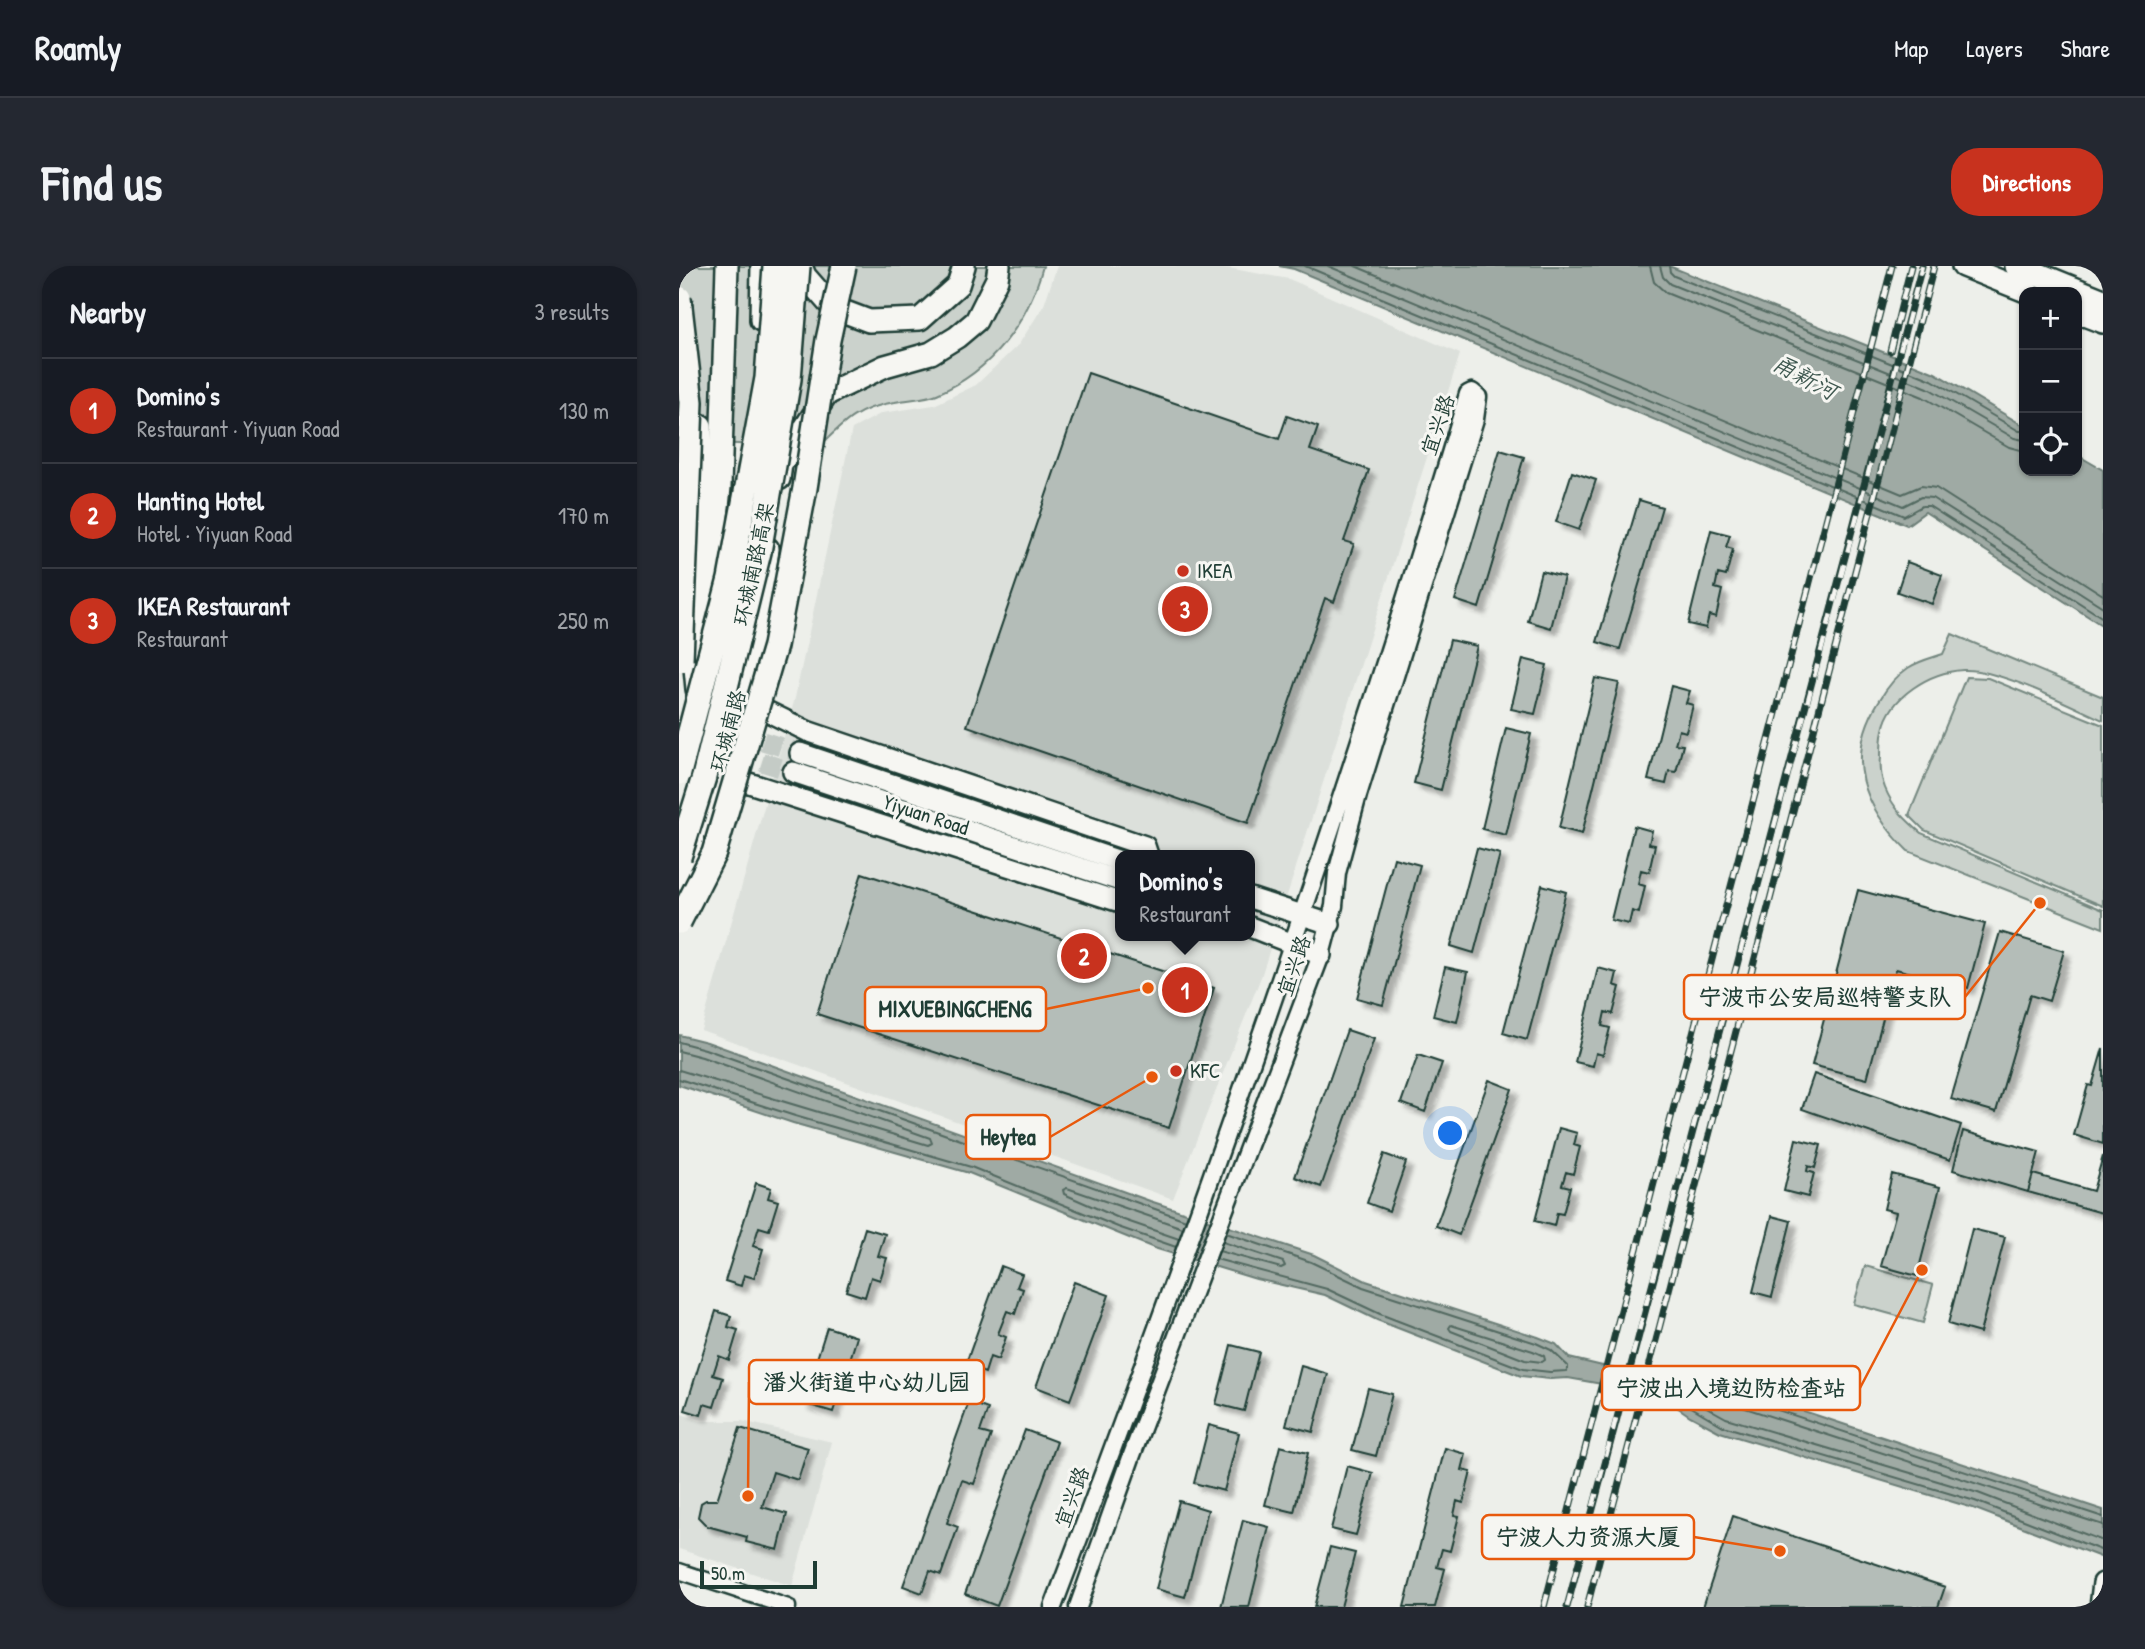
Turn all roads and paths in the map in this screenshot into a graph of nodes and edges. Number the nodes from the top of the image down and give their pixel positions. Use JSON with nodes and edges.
{"nodes":[{"id":1,"x":727,"y":266,"type":"edge"},
{"id":2,"x":762,"y":266,"type":"edge"},
{"id":3,"x":775,"y":266,"type":"edge"},
{"id":4,"x":799,"y":266,"type":"edge"},
{"id":5,"x":843,"y":266,"type":"edge"},
{"id":6,"x":964,"y":266,"type":"edge"},
{"id":7,"x":999,"y":266,"type":"edge"},
{"id":8,"x":1963,"y":266,"type":"edge"},
{"id":9,"x":2017,"y":266,"type":"edge"},
{"id":10,"x":2019,"y":288,"type":"edge"},
{"id":11,"x":679,"y":298,"type":"edge"},
{"id":12,"x":2103,"y":301,"type":"edge"},
{"id":13,"x":2082,"y":314,"type":"edge"},
{"id":14,"x":681,"y":321,"type":"edge"},
{"id":15,"x":2103,"y":322,"type":"edge"},
{"id":16,"x":679,"y":666,"type":"edge"},
{"id":17,"x":698,"y":689,"type":"junction"},
{"id":18,"x":741,"y":699,"type":"junction"},
{"id":19,"x":679,"y":733,"type":"edge"},
{"id":20,"x":717,"y":772,"type":"junction"},
{"id":21,"x":679,"y":773,"type":"edge"},
{"id":22,"x":1146,"y":850,"type":"edge"},
{"id":23,"x":679,"y":857,"type":"edge"},
{"id":24,"x":1115,"y":859,"type":"edge"},
{"id":25,"x":1115,"y":879,"type":"edge"},
{"id":26,"x":679,"y":898,"type":"edge"},
{"id":27,"x":1115,"y":900,"type":"edge"},
{"id":28,"x":1255,"y":900,"type":"edge"},
{"id":29,"x":1304,"y":915,"type":"junction"},
{"id":30,"x":679,"y":922,"type":"edge"},
{"id":31,"x":1330,"y":924,"type":"junction"},
{"id":32,"x":1255,"y":930,"type":"edge"},
{"id":33,"x":1294,"y":944,"type":"junction"},
{"id":34,"x":1321,"y":955,"type":"junction"},
{"id":35,"x":679,"y":1572,"type":"edge"},
{"id":36,"x":2103,"y":1583,"type":"edge"},
{"id":37,"x":787,"y":1607,"type":"edge"},
{"id":38,"x":1053,"y":1607,"type":"edge"},
{"id":39,"x":1078,"y":1607,"type":"edge"},
{"id":40,"x":2100,"y":1607,"type":"edge"}],
"edges":[{"from":1,"to":17,"type":"main road","name":"环城南路"},
{"from":2,"to":18,"type":"main road","name":"环城南路"},
{"from":3,"to":21,"type":"highway","name":"环城南路高架","bridge":true},
{"from":4,"to":6,"type":"main road"},
{"from":4,"to":23,"type":"highway","name":"环城南路高架","bridge":true},
{"from":5,"to":30,"type":"highway","bridge":true},
{"from":7,"to":18,"type":"main road"},
{"from":8,"to":10,"type":"main road"},
{"from":9,"to":12,"type":"highway"},
{"from":11,"to":16,"type":"highway","bridge":true},
{"from":13,"to":15,"type":"main road"},
{"from":14,"to":17,"type":"highway"},
{"from":17,"to":19,"type":"main road","name":"环城南路"},
{"from":18,"to":20,"type":"main road","name":"环城南路"},
{"from":18,"to":22,"type":"main road"},
{"from":20,"to":26,"type":"main road","name":"环城南路"},
{"from":20,"to":27,"type":"main road","name":"Yiyuan Road"},
{"from":24,"to":25,"type":"main road","name":"Yiyuan Road"},
{"from":28,"to":29,"type":"main road"},
{"from":29,"to":31,"type":"main road"},
{"from":29,"to":31,"type":"street","name":"宜兴路"},
{"from":29,"to":33,"type":"street","name":"宜兴路"},
{"from":31,"to":34,"type":"street","name":"宜兴路"},
{"from":32,"to":33,"type":"main road"},
{"from":33,"to":34,"type":"main road"},
{"from":33,"to":38,"type":"street","name":"宜兴路"},
{"from":34,"to":39,"type":"street","name":"宜兴路"},
{"from":35,"to":37,"type":"street"},
{"from":36,"to":40,"type":"main road"}]}
